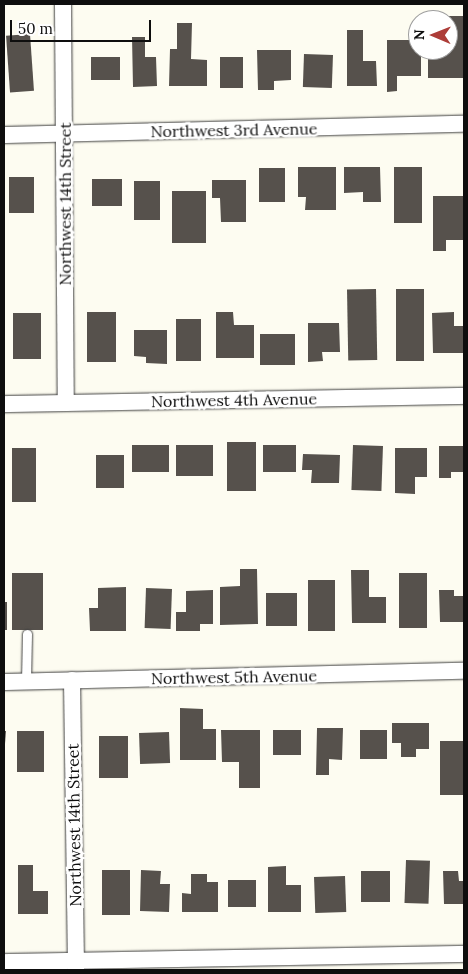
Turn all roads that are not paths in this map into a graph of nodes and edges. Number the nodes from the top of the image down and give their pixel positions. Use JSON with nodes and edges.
{"nodes":[{"id":1,"x":63,"y":4,"type":"edge"},
{"id":2,"x":464,"y":124,"type":"edge"},
{"id":3,"x":4,"y":135,"type":"edge"},
{"id":4,"x":64,"y":135,"type":"junction"},
{"id":5,"x":464,"y":396,"type":"edge"},
{"id":6,"x":66,"y":403,"type":"junction"},
{"id":7,"x":4,"y":404,"type":"edge"},
{"id":8,"x":27,"y":634,"type":"dead end"},
{"id":9,"x":464,"y":671,"type":"edge"},
{"id":10,"x":72,"y":680,"type":"junction"},
{"id":11,"x":26,"y":681,"type":"junction"},
{"id":12,"x":4,"y":682,"type":"edge"},
{"id":13,"x":464,"y":954,"type":"edge"},
{"id":14,"x":4,"y":962,"type":"edge"},
{"id":15,"x":76,"y":966,"type":"edge"}],
"edges":[{"from":1,"to":4,"type":"street","name":"Northwest 14th Street"},
{"from":2,"to":4,"type":"street","name":"Northwest 3rd Avenue"},
{"from":3,"to":4,"type":"street","name":"Northwest 3rd Avenue"},
{"from":4,"to":6,"type":"street","name":"Northwest 14th Street"},
{"from":5,"to":6,"type":"street","name":"Northwest 4th Avenue"},
{"from":6,"to":7,"type":"street","name":"Northwest 4th Avenue"},
{"from":8,"to":11,"type":"lane"},
{"from":9,"to":10,"type":"street","name":"Northwest 5th Avenue"},
{"from":10,"to":11,"type":"street","name":"Northwest 5th Avenue"},
{"from":10,"to":15,"type":"street","name":"Northwest 14th Street"},
{"from":11,"to":12,"type":"street","name":"Northwest 5th Avenue"},
{"from":13,"to":15,"type":"street"},
{"from":14,"to":15,"type":"street"}]}
